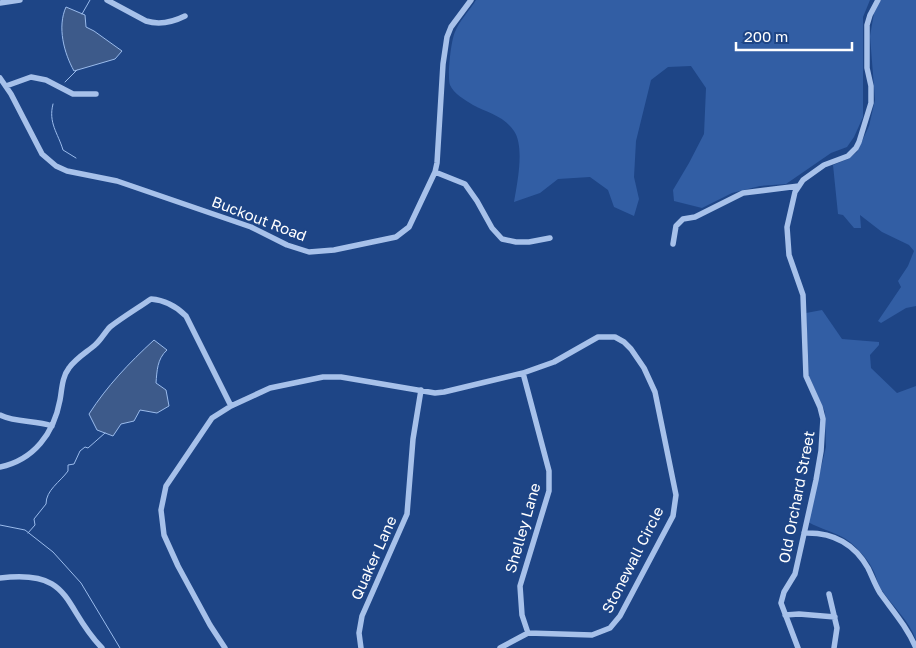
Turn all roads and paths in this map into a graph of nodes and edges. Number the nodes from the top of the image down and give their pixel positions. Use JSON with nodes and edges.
{"nodes":[{"id":1,"x":20,"y":0,"type":"edge"},
{"id":2,"x":107,"y":0,"type":"edge"},
{"id":3,"x":471,"y":0,"type":"edge"},
{"id":4,"x":878,"y":0,"type":"edge"},
{"id":5,"x":0,"y":3,"type":"edge"},
{"id":6,"x":185,"y":16,"type":"dead end"},
{"id":7,"x":0,"y":78,"type":"edge"},
{"id":8,"x":6,"y":86,"type":"junction"},
{"id":9,"x":96,"y":94,"type":"dead end"},
{"id":10,"x":435,"y":172,"type":"junction"},
{"id":11,"x":799,"y":186,"type":"junction"},
{"id":12,"x":550,"y":238,"type":"dead end"},
{"id":13,"x":674,"y":244,"type":"dead end"},
{"id":14,"x":523,"y":373,"type":"junction"},
{"id":15,"x":420,"y":390,"type":"junction"},
{"id":16,"x":232,"y":406,"type":"junction"},
{"id":17,"x":0,"y":415,"type":"edge"},
{"id":18,"x":52,"y":426,"type":"junction"},
{"id":19,"x":0,"y":467,"type":"edge"},
{"id":20,"x":804,"y":533,"type":"junction"},
{"id":21,"x":0,"y":578,"type":"edge"},
{"id":22,"x":829,"y":594,"type":"dead end"},
{"id":23,"x":785,"y":616,"type":"junction"},
{"id":24,"x":835,"y":617,"type":"junction"},
{"id":25,"x":528,"y":633,"type":"junction"},
{"id":26,"x":102,"y":648,"type":"edge"},
{"id":27,"x":225,"y":648,"type":"edge"},
{"id":28,"x":361,"y":648,"type":"edge"},
{"id":29,"x":500,"y":648,"type":"edge"},
{"id":30,"x":798,"y":648,"type":"edge"},
{"id":31,"x":834,"y":648,"type":"edge"},
{"id":32,"x":916,"y":648,"type":"edge"}],
"edges":[{"from":1,"to":5,"type":"street"},
{"from":2,"to":6,"type":"street"},
{"from":3,"to":10,"type":"street","name":"Buckout Road"},
{"from":4,"to":11,"type":"street","name":"Old Orchard Street"},
{"from":7,"to":8,"type":"street","name":"Buckout Road"},
{"from":8,"to":9,"type":"street"},
{"from":8,"to":10,"type":"street","name":"Buckout Road"},
{"from":10,"to":12,"type":"street"},
{"from":11,"to":13,"type":"street"},
{"from":11,"to":20,"type":"street","name":"Old Orchard Street"},
{"from":14,"to":15,"type":"street","name":"Stonewall Circle"},
{"from":14,"to":25,"type":"street","name":"Shelley Lane"},
{"from":14,"to":25,"type":"street","name":"Stonewall Circle"},
{"from":15,"to":16,"type":"street","name":"Stonewall Circle"},
{"from":15,"to":28,"type":"street","name":"Quaker Lane"},
{"from":16,"to":18,"type":"street"},
{"from":16,"to":27,"type":"street","name":"Stonewall Circle"},
{"from":17,"to":18,"type":"street"},
{"from":18,"to":19,"type":"street"},
{"from":20,"to":23,"type":"street","name":"Old Orchard Street"},
{"from":20,"to":32,"type":"street"},
{"from":21,"to":26,"type":"street"},
{"from":22,"to":24,"type":"street"},
{"from":23,"to":24,"type":"street"},
{"from":23,"to":30,"type":"street","name":"Old Orchard Street"},
{"from":24,"to":31,"type":"street"},
{"from":25,"to":29,"type":"street","name":"Stonewall Circle"}]}
